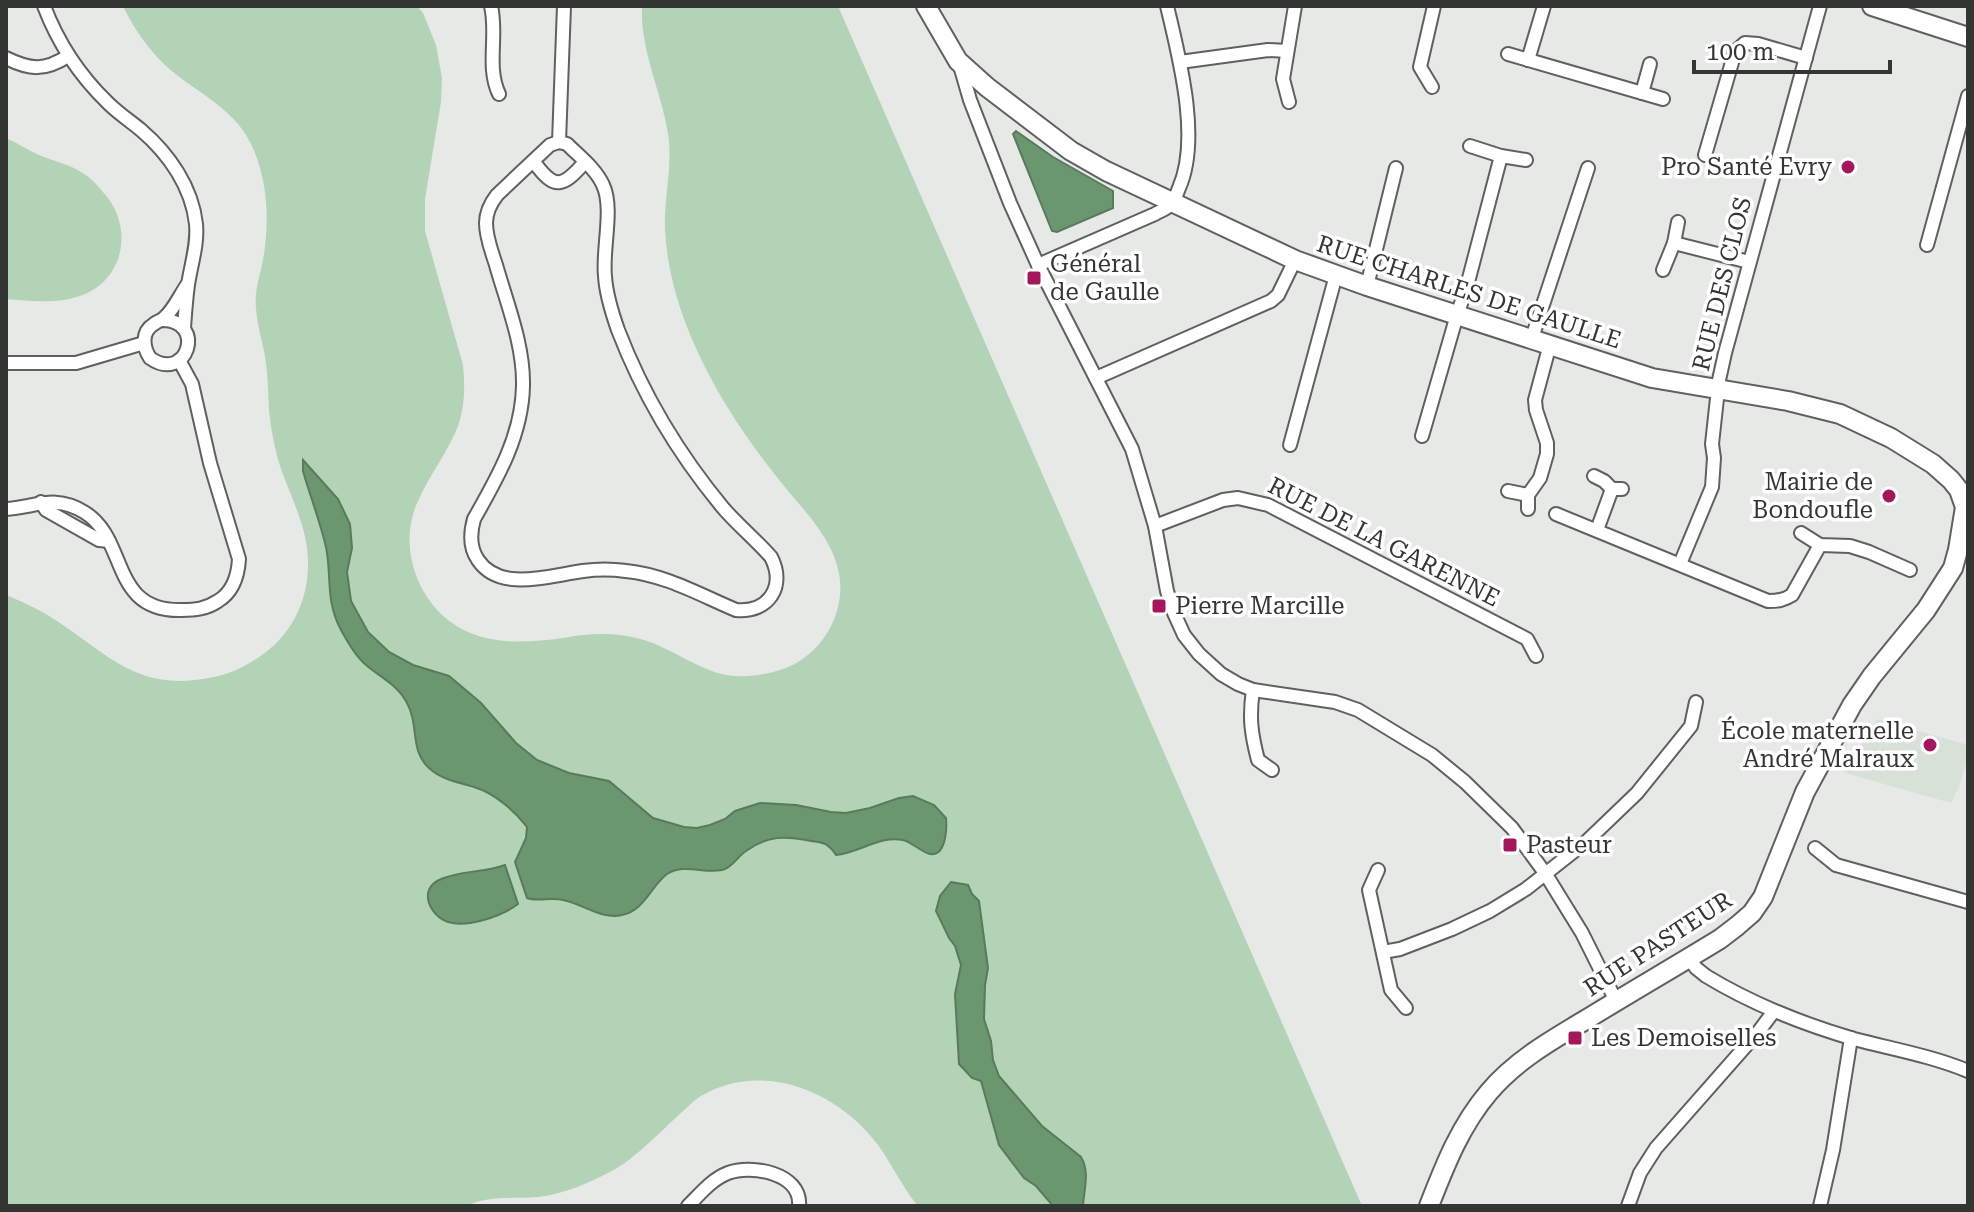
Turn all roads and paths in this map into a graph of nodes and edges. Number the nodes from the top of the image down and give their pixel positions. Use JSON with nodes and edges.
{"nodes":[{"id":1,"x":44,"y":6,"type":"edge"},
{"id":2,"x":491,"y":6,"type":"edge"},
{"id":3,"x":564,"y":6,"type":"edge"},
{"id":4,"x":926,"y":6,"type":"edge"},
{"id":5,"x":1167,"y":6,"type":"edge"},
{"id":6,"x":1295,"y":6,"type":"edge"},
{"id":7,"x":1434,"y":6,"type":"edge"},
{"id":8,"x":1544,"y":6,"type":"edge"},
{"id":9,"x":1820,"y":6,"type":"edge"},
{"id":10,"x":1872,"y":6,"type":"edge"},
{"id":11,"x":1968,"y":37,"type":"edge"},
{"id":12,"x":1287,"y":51,"type":"junction"},
{"id":13,"x":1508,"y":54,"type":"dead end"},
{"id":14,"x":68,"y":56,"type":"junction"},
{"id":15,"x":6,"y":58,"type":"edge"},
{"id":16,"x":1806,"y":58,"type":"junction"},
{"id":17,"x":1528,"y":60,"type":"junction"},
{"id":18,"x":958,"y":61,"type":"junction"},
{"id":19,"x":1180,"y":62,"type":"junction"},
{"id":20,"x":1650,"y":64,"type":"dead end"},
{"id":21,"x":1432,"y":87,"type":"dead end"},
{"id":22,"x":1642,"y":93,"type":"junction"},
{"id":23,"x":499,"y":94,"type":"dead end"},
{"id":24,"x":1968,"y":96,"type":"edge"},
{"id":25,"x":1663,"y":99,"type":"dead end"},
{"id":26,"x":1289,"y":102,"type":"dead end"},
{"id":27,"x":559,"y":142,"type":"junction"},
{"id":28,"x":1470,"y":146,"type":"dead end"},
{"id":29,"x":1705,"y":155,"type":"dead end"},
{"id":30,"x":1501,"y":156,"type":"junction"},
{"id":31,"x":1526,"y":160,"type":"dead end"},
{"id":32,"x":534,"y":162,"type":"junction"},
{"id":33,"x":585,"y":162,"type":"junction"},
{"id":34,"x":1396,"y":168,"type":"dead end"},
{"id":35,"x":1588,"y":168,"type":"dead end"},
{"id":36,"x":1173,"y":203,"type":"junction"},
{"id":37,"x":1678,"y":222,"type":"dead end"},
{"id":38,"x":1674,"y":243,"type":"junction"},
{"id":39,"x":1927,"y":245,"type":"dead end"},
{"id":40,"x":1295,"y":260,"type":"junction"},
{"id":41,"x":1749,"y":262,"type":"junction"},
{"id":42,"x":1038,"y":265,"type":"junction"},
{"id":43,"x":1663,"y":270,"type":"dead end"},
{"id":44,"x":1336,"y":275,"type":"junction"},
{"id":45,"x":188,"y":282,"type":"junction"},
{"id":46,"x":1367,"y":286,"type":"junction"},
{"id":47,"x":1457,"y":315,"type":"junction"},
{"id":48,"x":163,"y":320,"type":"junction"},
{"id":49,"x":184,"y":328,"type":"junction"},
{"id":50,"x":1532,"y":338,"type":"junction"},
{"id":51,"x":144,"y":343,"type":"junction"},
{"id":52,"x":1550,"y":344,"type":"junction"},
{"id":53,"x":179,"y":360,"type":"junction"},
{"id":54,"x":6,"y":363,"type":"edge"},
{"id":55,"x":1096,"y":378,"type":"junction"},
{"id":56,"x":1718,"y":388,"type":"junction"},
{"id":57,"x":1422,"y":436,"type":"dead end"},
{"id":58,"x":1290,"y":445,"type":"dead end"},
{"id":59,"x":1594,"y":476,"type":"dead end"},
{"id":60,"x":1508,"y":491,"type":"dead end"},
{"id":61,"x":1528,"y":495,"type":"junction"},
{"id":62,"x":6,"y":509,"type":"edge"},
{"id":63,"x":1528,"y":509,"type":"dead end"},
{"id":64,"x":1556,"y":514,"type":"dead end"},
{"id":65,"x":1155,"y":526,"type":"junction"},
{"id":66,"x":1597,"y":530,"type":"junction"},
{"id":67,"x":1801,"y":533,"type":"dead end"},
{"id":68,"x":1820,"y":545,"type":"junction"},
{"id":69,"x":1680,"y":564,"type":"junction"},
{"id":70,"x":1910,"y":570,"type":"dead end"},
{"id":71,"x":1960,"y":571,"type":"edge"},
{"id":72,"x":1536,"y":656,"type":"dead end"},
{"id":73,"x":1253,"y":690,"type":"junction"},
{"id":74,"x":1696,"y":702,"type":"dead end"},
{"id":75,"x":1272,"y":770,"type":"dead end"},
{"id":76,"x":1815,"y":848,"type":"dead end"},
{"id":77,"x":1378,"y":870,"type":"dead end"},
{"id":78,"x":1545,"y":873,"type":"junction"},
{"id":79,"x":1968,"y":902,"type":"edge"},
{"id":80,"x":1383,"y":952,"type":"junction"},
{"id":81,"x":1689,"y":958,"type":"junction"},
{"id":82,"x":1616,"y":1001,"type":"junction"},
{"id":83,"x":1406,"y":1008,"type":"dead end"},
{"id":84,"x":1774,"y":1011,"type":"junction"},
{"id":85,"x":1851,"y":1038,"type":"junction"},
{"id":86,"x":1968,"y":1071,"type":"edge"},
{"id":87,"x":688,"y":1206,"type":"edge"},
{"id":88,"x":799,"y":1206,"type":"edge"},
{"id":89,"x":1429,"y":1206,"type":"edge"},
{"id":90,"x":1628,"y":1206,"type":"edge"},
{"id":91,"x":1820,"y":1206,"type":"edge"}],
"edges":[{"from":1,"to":14,"type":"street"},
{"from":2,"to":23,"type":"street"},
{"from":3,"to":27,"type":"street"},
{"from":4,"to":18,"type":"street","name":"RUE CHARLES DE GAULLE"},
{"from":5,"to":19,"type":"street"},
{"from":6,"to":12,"type":"street"},
{"from":7,"to":21,"type":"street"},
{"from":8,"to":17,"type":"street"},
{"from":9,"to":16,"type":"street","name":"RUE DES CLOS"},
{"from":10,"to":11,"type":"street"},
{"from":12,"to":19,"type":"street"},
{"from":12,"to":26,"type":"street"},
{"from":13,"to":17,"type":"street"},
{"from":14,"to":15,"type":"street"},
{"from":14,"to":45,"type":"street"},
{"from":16,"to":29,"type":"street"},
{"from":16,"to":41,"type":"street","name":"RUE DES CLOS"},
{"from":17,"to":22,"type":"street"},
{"from":18,"to":36,"type":"street","name":"RUE CHARLES DE GAULLE"},
{"from":18,"to":42,"type":"street"},
{"from":19,"to":36,"type":"street"},
{"from":20,"to":22,"type":"street"},
{"from":22,"to":25,"type":"street"},
{"from":24,"to":39,"type":"street"},
{"from":27,"to":32,"type":"street"},
{"from":27,"to":33,"type":"street"},
{"from":28,"to":30,"type":"street"},
{"from":30,"to":31,"type":"street"},
{"from":30,"to":47,"type":"street"},
{"from":32,"to":33,"type":"street"},
{"from":32,"to":33,"type":"street"},
{"from":34,"to":46,"type":"street"},
{"from":35,"to":50,"type":"street"},
{"from":36,"to":40,"type":"street","name":"RUE CHARLES DE GAULLE"},
{"from":36,"to":42,"type":"street"},
{"from":37,"to":38,"type":"street"},
{"from":38,"to":41,"type":"street"},
{"from":38,"to":43,"type":"street"},
{"from":40,"to":44,"type":"street","name":"RUE CHARLES DE GAULLE"},
{"from":40,"to":55,"type":"street"},
{"from":41,"to":56,"type":"street","name":"RUE DES CLOS"},
{"from":42,"to":55,"type":"street"},
{"from":44,"to":46,"type":"street","name":"RUE CHARLES DE GAULLE"},
{"from":44,"to":58,"type":"street"},
{"from":45,"to":48,"type":"street"},
{"from":45,"to":49,"type":"street"},
{"from":46,"to":47,"type":"street","name":"RUE CHARLES DE GAULLE"},
{"from":47,"to":50,"type":"street","name":"RUE CHARLES DE GAULLE"},
{"from":47,"to":57,"type":"street"},
{"from":48,"to":49,"type":"street"},
{"from":48,"to":51,"type":"street"},
{"from":49,"to":53,"type":"street"},
{"from":50,"to":52,"type":"street","name":"RUE CHARLES DE GAULLE"},
{"from":51,"to":53,"type":"street"},
{"from":51,"to":54,"type":"street"},
{"from":52,"to":56,"type":"street","name":"RUE CHARLES DE GAULLE"},
{"from":52,"to":61,"type":"street"},
{"from":53,"to":62,"type":"street"},
{"from":55,"to":65,"type":"street"},
{"from":56,"to":69,"type":"street","name":"RUE DES CLOS"},
{"from":56,"to":71,"type":"street","name":"RUE CHARLES DE GAULLE"},
{"from":59,"to":66,"type":"street"},
{"from":60,"to":61,"type":"street"},
{"from":61,"to":63,"type":"street"},
{"from":64,"to":66,"type":"street"},
{"from":65,"to":72,"type":"street","name":"RUE DE LA GARENNE"},
{"from":65,"to":73,"type":"street"},
{"from":66,"to":69,"type":"street"},
{"from":67,"to":68,"type":"street"},
{"from":68,"to":69,"type":"street"},
{"from":68,"to":70,"type":"street"},
{"from":71,"to":81,"type":"street","name":"RUE PASTEUR"},
{"from":73,"to":75,"type":"street"},
{"from":73,"to":78,"type":"street"},
{"from":74,"to":78,"type":"street"},
{"from":76,"to":79,"type":"street"},
{"from":77,"to":80,"type":"street"},
{"from":78,"to":80,"type":"street"},
{"from":78,"to":82,"type":"street"},
{"from":80,"to":83,"type":"street"},
{"from":81,"to":82,"type":"street","name":"RUE PASTEUR"},
{"from":81,"to":84,"type":"street"},
{"from":82,"to":89,"type":"street","name":"RUE PASTEUR"},
{"from":84,"to":85,"type":"street"},
{"from":84,"to":90,"type":"street"},
{"from":85,"to":86,"type":"street"},
{"from":85,"to":91,"type":"street"},
{"from":87,"to":88,"type":"street"}]}
